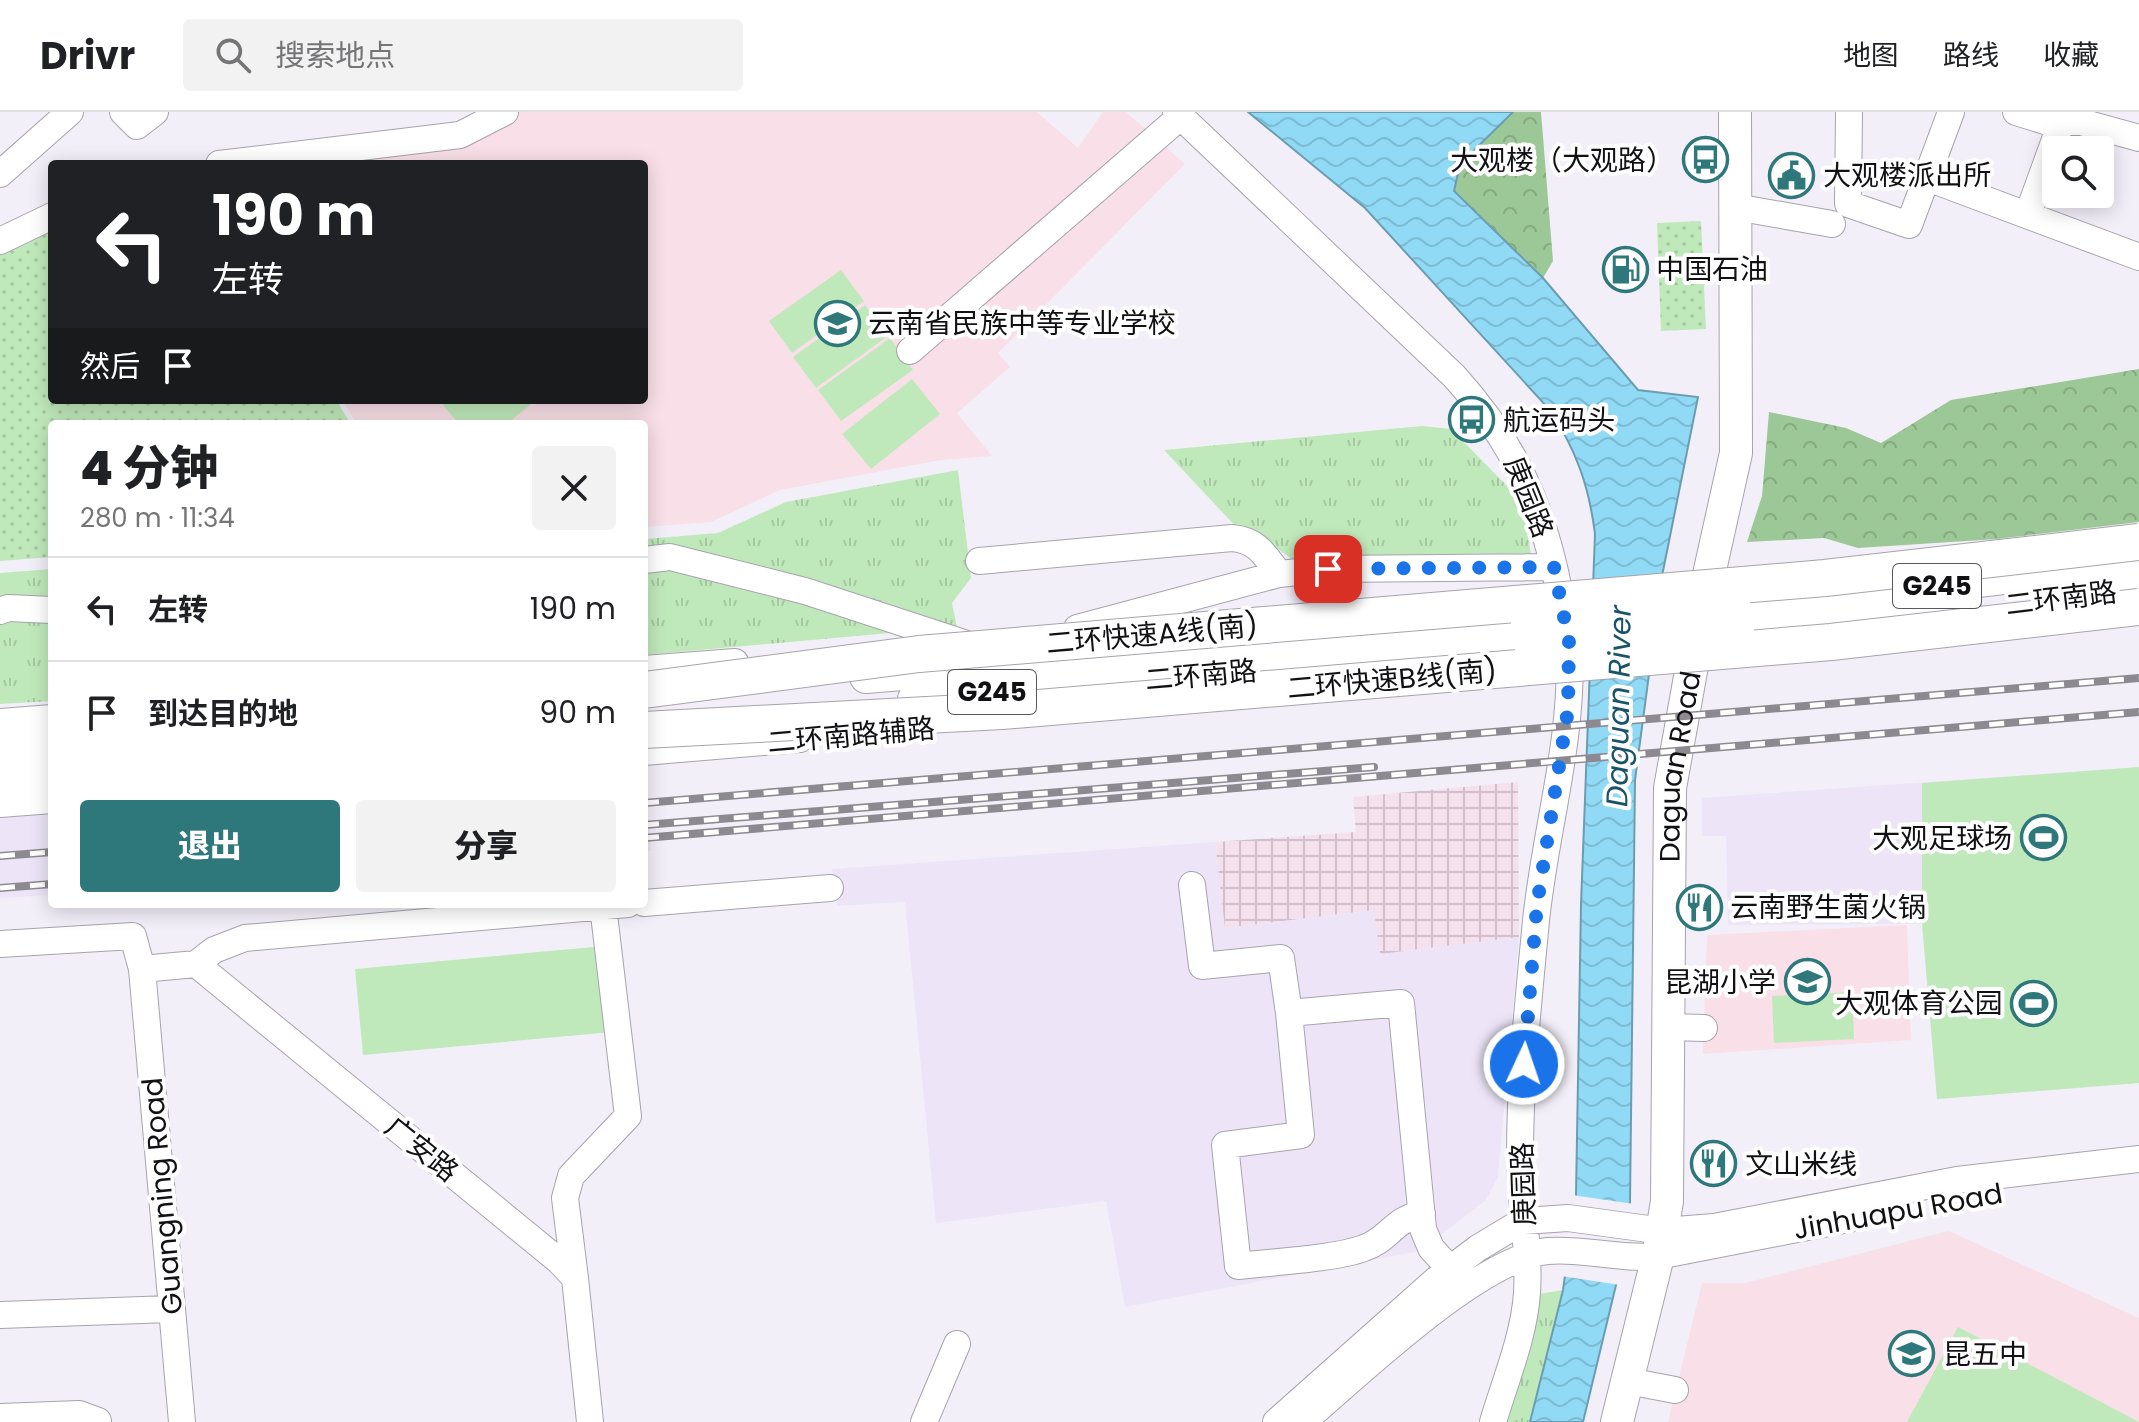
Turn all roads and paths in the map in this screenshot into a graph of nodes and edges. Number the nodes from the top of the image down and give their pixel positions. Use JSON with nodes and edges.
{"nodes":[{"id":1,"x":70,"y":112,"type":"edge"},
{"id":2,"x":123,"y":112,"type":"edge"},
{"id":3,"x":155,"y":112,"type":"edge"},
{"id":4,"x":505,"y":112,"type":"edge"},
{"id":5,"x":1735,"y":112,"type":"edge"},
{"id":6,"x":1849,"y":112,"type":"edge"},
{"id":7,"x":1951,"y":112,"type":"edge"},
{"id":8,"x":2016,"y":112,"type":"edge"},
{"id":9,"x":1178,"y":114,"type":"edge"},
{"id":10,"x":2063,"y":118,"type":"edge"},
{"id":11,"x":2139,"y":138,"type":"edge"},
{"id":12,"x":252,"y":160,"type":"edge"},
{"id":13,"x":0,"y":174,"type":"edge"},
{"id":14,"x":1925,"y":177,"type":"junction"},
{"id":15,"x":1735,"y":207,"type":"junction"},
{"id":16,"x":2028,"y":214,"type":"junction"},
{"id":17,"x":48,"y":218,"type":"edge"},
{"id":18,"x":1832,"y":224,"type":"dead end"},
{"id":19,"x":0,"y":241,"type":"edge"},
{"id":20,"x":2137,"y":247,"type":"edge"},
{"id":21,"x":910,"y":351,"type":"dead end"},
{"id":22,"x":2139,"y":542,"type":"edge"},
{"id":23,"x":648,"y":560,"type":"edge"},
{"id":24,"x":979,"y":561,"type":"dead end"},
{"id":25,"x":2139,"y":562,"type":"edge"},
{"id":26,"x":1554,"y":567,"type":"junction"},
{"id":27,"x":1279,"y":574,"type":"junction"},
{"id":28,"x":2139,"y":588,"type":"edge"},
{"id":29,"x":2139,"y":607,"type":"edge"},
{"id":30,"x":48,"y":610,"type":"edge"},
{"id":31,"x":0,"y":611,"type":"edge"},
{"id":32,"x":1736,"y":618,"type":"junction"},
{"id":33,"x":1020,"y":639,"type":"junction"},
{"id":34,"x":964,"y":643,"type":"junction"},
{"id":35,"x":1339,"y":651,"type":"junction"},
{"id":36,"x":648,"y":669,"type":"edge"},
{"id":37,"x":648,"y":689,"type":"edge"},
{"id":38,"x":648,"y":697,"type":"edge"},
{"id":39,"x":48,"y":718,"type":"edge"},
{"id":40,"x":0,"y":722,"type":"edge"},
{"id":41,"x":648,"y":723,"type":"edge"},
{"id":42,"x":648,"y":730,"type":"edge"},
{"id":43,"x":48,"y":743,"type":"edge"},
{"id":44,"x":0,"y":747,"type":"edge"},
{"id":45,"x":648,"y":752,"type":"edge"},
{"id":46,"x":48,"y":774,"type":"edge"},
{"id":47,"x":0,"y":778,"type":"edge"},
{"id":48,"x":48,"y":800,"type":"edge"},
{"id":49,"x":0,"y":804,"type":"edge"},
{"id":50,"x":1192,"y":885,"type":"dead end"},
{"id":51,"x":830,"y":888,"type":"dead end"},
{"id":52,"x":648,"y":903,"type":"edge"},
{"id":53,"x":582,"y":908,"type":"edge"},
{"id":54,"x":616,"y":908,"type":"edge"},
{"id":55,"x":0,"y":944,"type":"edge"},
{"id":56,"x":196,"y":964,"type":"junction"},
{"id":57,"x":142,"y":969,"type":"junction"},
{"id":58,"x":1289,"y":1013,"type":"junction"},
{"id":59,"x":1670,"y":1027,"type":"junction"},
{"id":60,"x":1704,"y":1028,"type":"dead end"},
{"id":61,"x":2139,"y":1159,"type":"edge"},
{"id":62,"x":2139,"y":1175,"type":"edge"},
{"id":63,"x":1422,"y":1214,"type":"junction"},
{"id":64,"x":1523,"y":1221,"type":"junction"},
{"id":65,"x":1660,"y":1243,"type":"junction"},
{"id":66,"x":1528,"y":1255,"type":"junction"},
{"id":67,"x":1450,"y":1269,"type":"junction"},
{"id":68,"x":575,"y":1278,"type":"junction"},
{"id":69,"x":171,"y":1309,"type":"junction"},
{"id":70,"x":0,"y":1315,"type":"edge"},
{"id":71,"x":957,"y":1344,"type":"dead end"},
{"id":72,"x":1628,"y":1381,"type":"junction"},
{"id":73,"x":1675,"y":1390,"type":"dead end"},
{"id":74,"x":0,"y":1417,"type":"edge"},
{"id":75,"x":98,"y":1421,"type":"edge"},
{"id":76,"x":182,"y":1422,"type":"edge"},
{"id":77,"x":590,"y":1422,"type":"edge"},
{"id":78,"x":924,"y":1422,"type":"edge"},
{"id":79,"x":1276,"y":1422,"type":"edge"},
{"id":80,"x":1303,"y":1422,"type":"edge"},
{"id":81,"x":1493,"y":1422,"type":"edge"},
{"id":82,"x":1617,"y":1422,"type":"edge"}],
"edges":[{"from":1,"to":13,"type":"street"},
{"from":2,"to":3,"type":"street"},
{"from":4,"to":12,"type":"street"},
{"from":5,"to":15,"type":"main road","name":"Daguan Road"},
{"from":6,"to":14,"type":"street"},
{"from":7,"to":14,"type":"street"},
{"from":8,"to":10,"type":"street"},
{"from":9,"to":21,"type":"street"},
{"from":9,"to":26,"type":"street","name":"庚园路"},
{"from":10,"to":11,"type":"street"},
{"from":10,"to":16,"type":"street"},
{"from":14,"to":16,"type":"street"},
{"from":15,"to":18,"type":"street"},
{"from":15,"to":59,"type":"main road","name":"Daguan Road"},
{"from":16,"to":20,"type":"street"},
{"from":17,"to":19,"type":"street"},
{"from":22,"to":37,"type":"highway","name":"二环快速A线(南)","bridge":true},
{"from":23,"to":34,"type":"street"},
{"from":24,"to":27,"type":"street"},
{"from":25,"to":32,"type":"main road","name":"二环南路","number":"G245"},
{"from":26,"to":27,"type":"street"},
{"from":26,"to":64,"type":"street","name":"庚园路"},
{"from":27,"to":33,"type":"street"},
{"from":28,"to":32,"type":"main road","name":"二环南路","number":"G245"},
{"from":29,"to":42,"type":"highway","name":"二环快速B线(南)","bridge":true},
{"from":30,"to":31,"type":"street"},
{"from":32,"to":35,"type":"main road","name":"二环南路","number":"G245","bridge":true},
{"from":33,"to":34,"type":"street"},
{"from":33,"to":35,"type":"street"},
{"from":34,"to":36,"type":"street"},
{"from":35,"to":38,"type":"main road","name":"二环南路","number":"G245"},
{"from":35,"to":41,"type":"main road","name":"二环南路","number":"G245"},
{"from":35,"to":45,"type":"street","name":"二环南路辅路"},
{"from":39,"to":40,"type":"street"},
{"from":43,"to":44,"type":"highway"},
{"from":46,"to":47,"type":"highway"},
{"from":48,"to":49,"type":"street"},
{"from":50,"to":58,"type":"street"},
{"from":51,"to":52,"type":"street"},
{"from":53,"to":56,"type":"street"},
{"from":54,"to":68,"type":"street"},
{"from":55,"to":57,"type":"street","name":"Guangning Road"},
{"from":56,"to":57,"type":"street"},
{"from":56,"to":68,"type":"street","name":"广安路"},
{"from":57,"to":69,"type":"street","name":"Guangning Road"},
{"from":58,"to":63,"type":"street"},
{"from":58,"to":63,"type":"street"},
{"from":59,"to":60,"type":"street"},
{"from":59,"to":65,"type":"main road","name":"Daguan Road"},
{"from":61,"to":65,"type":"street","name":"Jinhuapu Road"},
{"from":62,"to":65,"type":"street","name":"Jinhuapu Road"},
{"from":63,"to":67,"type":"street"},
{"from":64,"to":65,"type":"street"},
{"from":64,"to":66,"type":"street","name":"庚园路"},
{"from":64,"to":67,"type":"street"},
{"from":65,"to":66,"type":"street"},
{"from":65,"to":72,"type":"main road","name":"Daguan Road"},
{"from":66,"to":80,"type":"street"},
{"from":66,"to":81,"type":"street","name":"庚园路"},
{"from":67,"to":79,"type":"street"},
{"from":68,"to":77,"type":"street"},
{"from":69,"to":70,"type":"street"},
{"from":69,"to":76,"type":"street","name":"Guangning Road"},
{"from":71,"to":78,"type":"street"},
{"from":72,"to":73,"type":"street"},
{"from":72,"to":82,"type":"main road","name":"Daguan Road"},
{"from":74,"to":75,"type":"street"}]}
